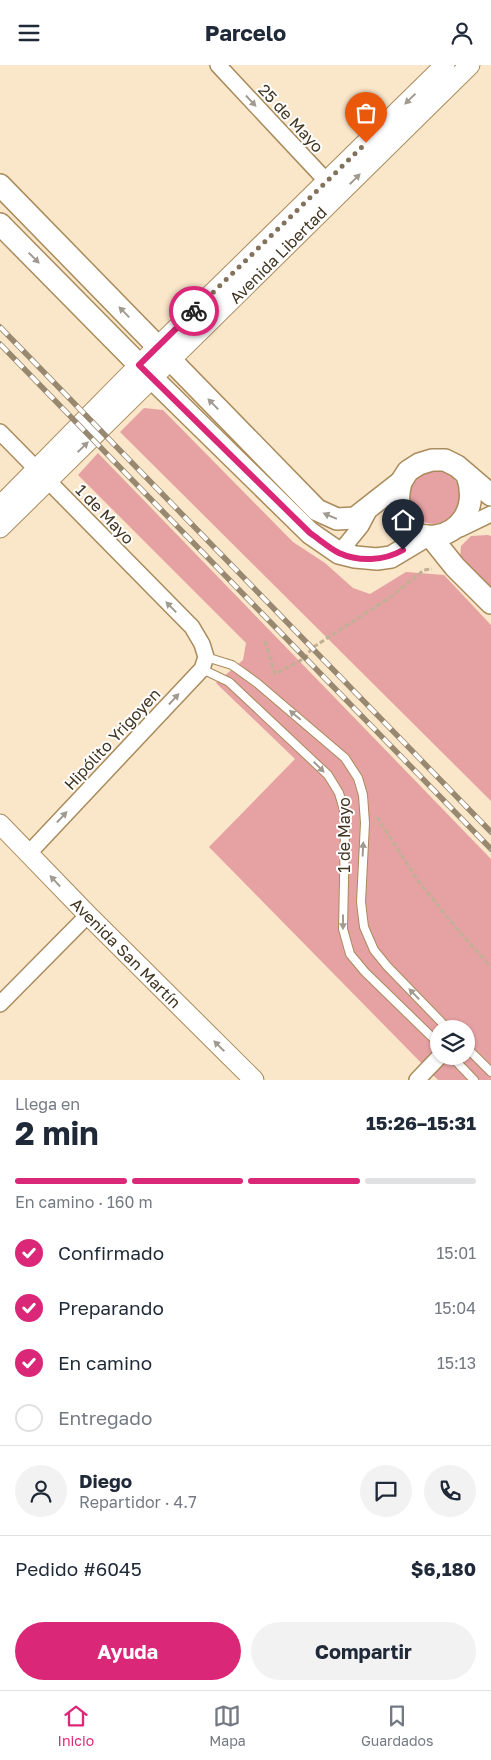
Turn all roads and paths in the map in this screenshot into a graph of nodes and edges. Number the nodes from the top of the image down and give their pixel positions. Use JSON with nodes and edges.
{"nodes":[{"id":1,"x":218,"y":65,"type":"edge"},
{"id":2,"x":445,"y":65,"type":"edge"},
{"id":3,"x":470,"y":65,"type":"edge"},
{"id":4,"x":0,"y":185,"type":"edge"},
{"id":5,"x":333,"y":188,"type":"junction"},
{"id":6,"x":0,"y":224,"type":"edge"},
{"id":7,"x":164,"y":354,"type":"junction"},
{"id":8,"x":146,"y":372,"type":"junction"},
{"id":9,"x":0,"y":432,"type":"edge"},
{"id":10,"x":467,"y":475,"type":"junction"},
{"id":11,"x":42,"y":476,"type":"junction"},
{"id":12,"x":401,"y":482,"type":"junction"},
{"id":13,"x":491,"y":495,"type":"edge"},
{"id":14,"x":0,"y":506,"type":"edge"},
{"id":15,"x":371,"y":506,"type":"junction"},
{"id":16,"x":491,"y":514,"type":"edge"},
{"id":17,"x":0,"y":528,"type":"edge"},
{"id":18,"x":460,"y":529,"type":"junction"},
{"id":19,"x":429,"y":536,"type":"junction"},
{"id":20,"x":339,"y":553,"type":"junction"},
{"id":21,"x":391,"y":557,"type":"junction"},
{"id":22,"x":455,"y":567,"type":"junction"},
{"id":23,"x":491,"y":603,"type":"edge"},
{"id":24,"x":265,"y":641,"type":"dead end"},
{"id":25,"x":203,"y":657,"type":"junction"},
{"id":26,"x":364,"y":795,"type":"junction"},
{"id":27,"x":0,"y":824,"type":"edge"},
{"id":28,"x":29,"y":853,"type":"junction"},
{"id":29,"x":88,"y":915,"type":"junction"},
{"id":30,"x":491,"y":967,"type":"edge"},
{"id":31,"x":0,"y":1004,"type":"edge"},
{"id":32,"x":439,"y":1020,"type":"edge"},
{"id":33,"x":430,"y":1035,"type":"edge"},
{"id":34,"x":475,"y":1056,"type":"edge"},
{"id":35,"x":431,"y":1065,"type":"edge"},
{"id":36,"x":460,"y":1065,"type":"edge"},
{"id":37,"x":491,"y":1072,"type":"edge"},
{"id":38,"x":254,"y":1080,"type":"edge"},
{"id":39,"x":417,"y":1080,"type":"edge"},
{"id":40,"x":474,"y":1080,"type":"edge"}],
"edges":[{"from":1,"to":5,"type":"street","name":"25 de Mayo","one_way":true},
{"from":2,"to":5,"type":"street","name":"Avenida Libertad","one_way":true},
{"from":5,"to":3,"type":"street","name":"Avenida Libertad","one_way":true},
{"from":7,"to":4,"type":"main road","one_way":true},
{"from":5,"to":7,"type":"street","name":"Avenida Libertad"},
{"from":6,"to":8,"type":"main road","one_way":true},
{"from":7,"to":8,"type":"street","name":"Avenida Libertad"},
{"from":15,"to":7,"type":"main road","one_way":true},
{"from":8,"to":11,"type":"street","name":"Avenida Libertad"},
{"from":8,"to":20,"type":"main road"},
{"from":9,"to":11,"type":"street","name":"1 de Mayo"},
{"from":10,"to":12,"type":"main road"},
{"from":10,"to":13,"type":"main road"},
{"from":10,"to":18,"type":"main road"},
{"from":11,"to":14,"type":"street","name":"Avenida Libertad"},
{"from":11,"to":17,"type":"street","name":"Avenida Libertad"},
{"from":25,"to":11,"type":"street","name":"1 de Mayo","one_way":true},
{"from":12,"to":15,"type":"main road"},
{"from":12,"to":19,"type":"main road"},
{"from":15,"to":20,"type":"street"},
{"from":16,"to":18,"type":"street"},
{"from":18,"to":19,"type":"main road"},
{"from":19,"to":21,"type":"main road"},
{"from":19,"to":22,"type":"main road"},
{"from":20,"to":21,"type":"main road"},
{"from":21,"to":22,"type":"main road"},
{"from":22,"to":23,"type":"main road"},
{"from":22,"to":24,"type":"path"},
{"from":26,"to":25,"type":"lane","name":"1 de Mayo","one_way":true},
{"from":28,"to":25,"type":"street","name":"Hipólito Yrigoyen","one_way":true},
{"from":25,"to":33,"type":"lane","name":"1 de Mayo","one_way":true},
{"from":26,"to":30,"type":"path"},
{"from":32,"to":26,"type":"lane","name":"1 de Mayo","one_way":true},
{"from":27,"to":28,"type":"street","name":"Avenida San Martín"},
{"from":29,"to":28,"type":"street","name":"Avenida San Martín","one_way":true},
{"from":29,"to":31,"type":"street"},
{"from":38,"to":29,"type":"street","name":"Avenida San Martín","one_way":true},
{"from":34,"to":37,"type":"lane"},
{"from":35,"to":39,"type":"street"},
{"from":36,"to":40,"type":"lane"}]}
